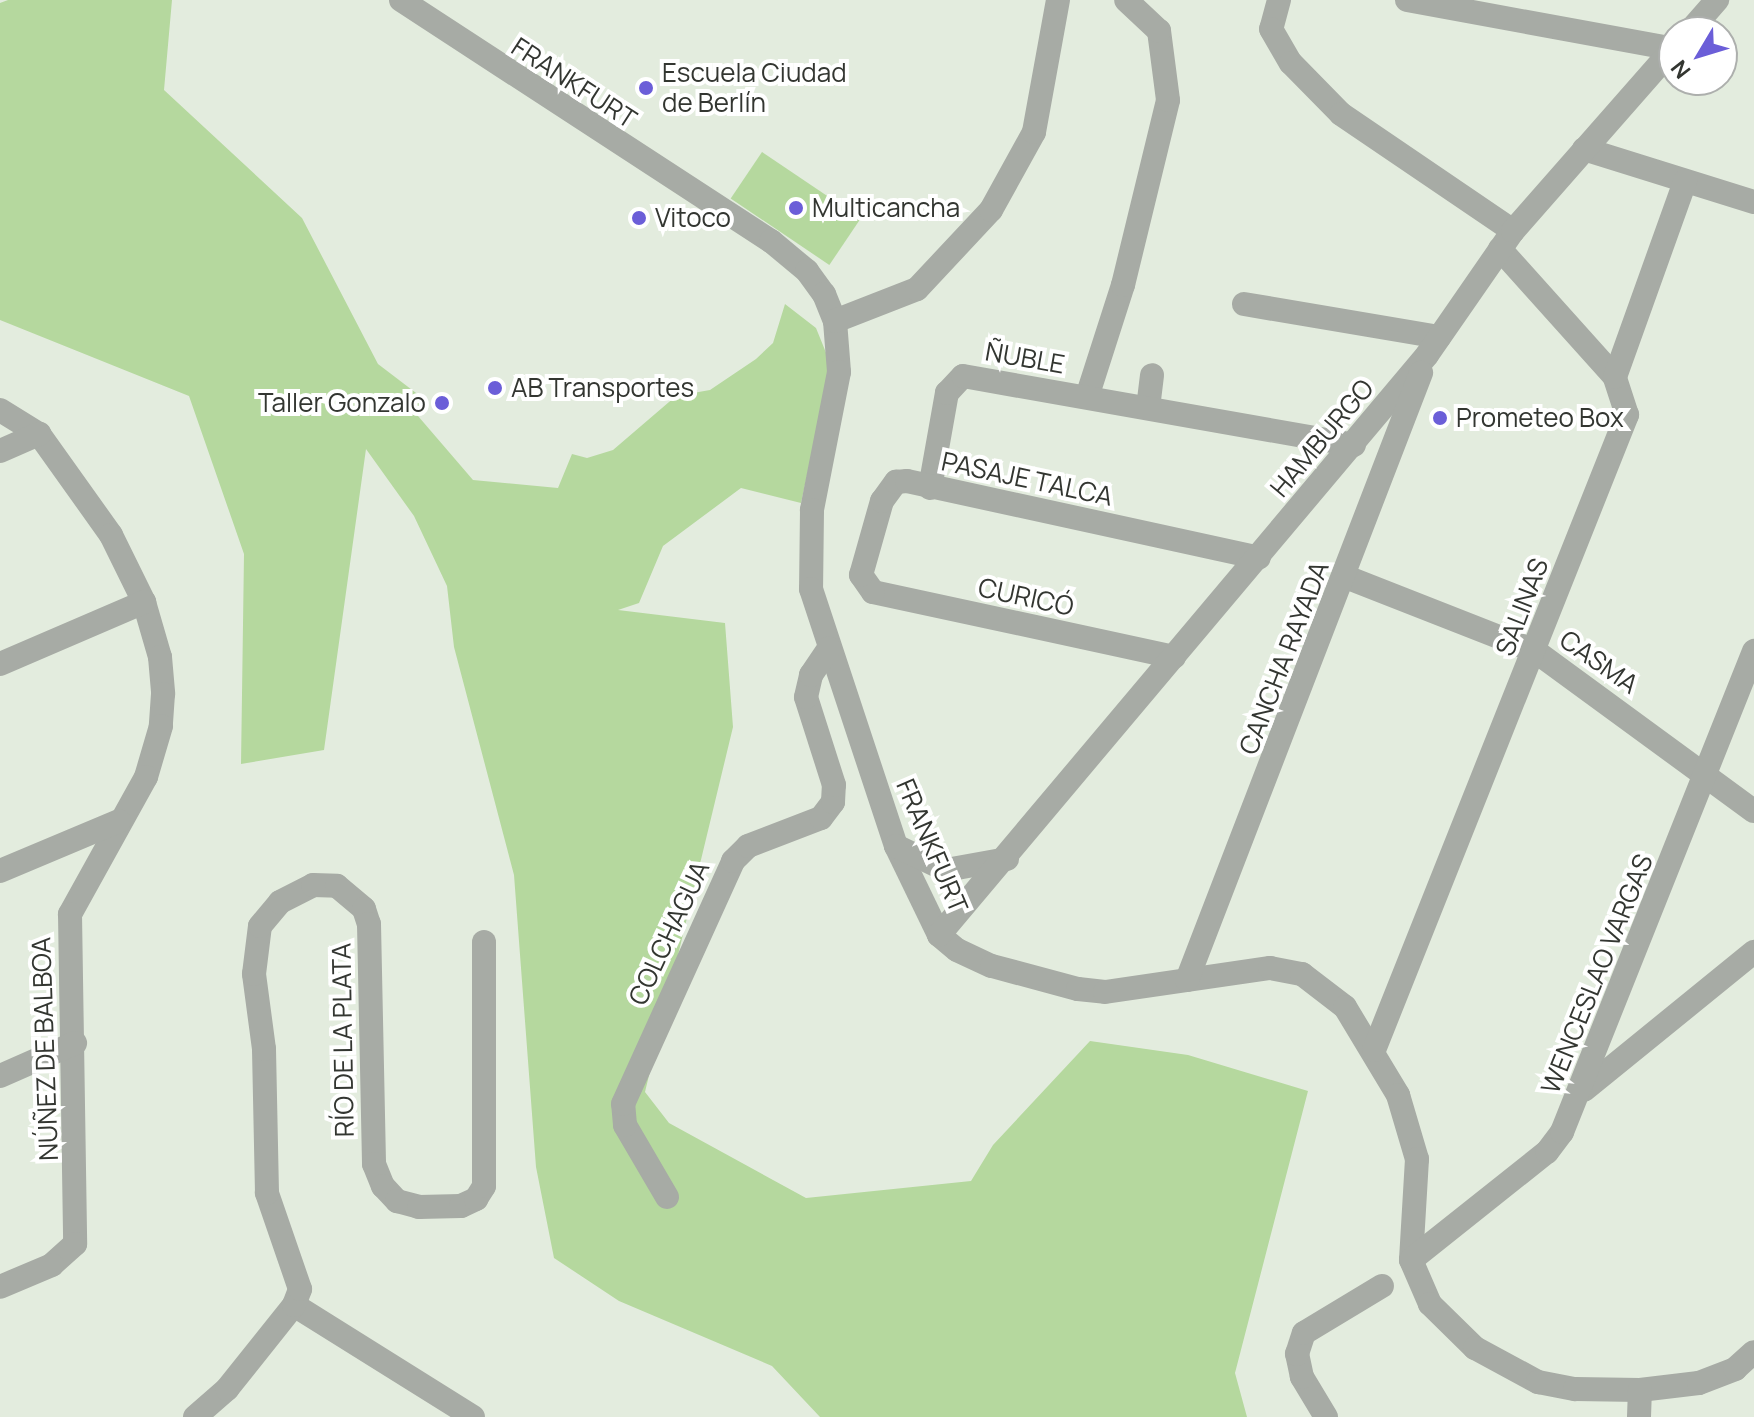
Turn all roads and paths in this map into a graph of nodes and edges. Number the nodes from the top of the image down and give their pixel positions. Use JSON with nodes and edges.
{"nodes":[{"id":1,"x":401,"y":0,"type":"edge"},
{"id":2,"x":1058,"y":0,"type":"edge"},
{"id":3,"x":1126,"y":0,"type":"edge"},
{"id":4,"x":1279,"y":0,"type":"edge"},
{"id":5,"x":1407,"y":0,"type":"edge"},
{"id":6,"x":1717,"y":0,"type":"edge"},
{"id":7,"x":1703,"y":16,"type":"edge"},
{"id":8,"x":1658,"y":45,"type":"edge"},
{"id":9,"x":1658,"y":66,"type":"edge"},
{"id":10,"x":1584,"y":149,"type":"junction"},
{"id":11,"x":1685,"y":181,"type":"junction"},
{"id":12,"x":1754,"y":202,"type":"edge"},
{"id":13,"x":1506,"y":240,"type":"junction"},
{"id":14,"x":1244,"y":304,"type":"dead end"},
{"id":15,"x":835,"y":321,"type":"junction"},
{"id":16,"x":1433,"y":346,"type":"junction"},
{"id":17,"x":1152,"y":375,"type":"dead end"},
{"id":18,"x":1615,"y":377,"type":"junction"},
{"id":19,"x":1087,"y":397,"type":"junction"},
{"id":20,"x":1148,"y":408,"type":"junction"},
{"id":21,"x":0,"y":410,"type":"edge"},
{"id":22,"x":39,"y":434,"type":"junction"},
{"id":23,"x":1354,"y":445,"type":"junction"},
{"id":24,"x":0,"y":451,"type":"edge"},
{"id":25,"x":930,"y":488,"type":"junction"},
{"id":26,"x":1259,"y":558,"type":"junction"},
{"id":27,"x":1346,"y":577,"type":"junction"},
{"id":28,"x":867,"y":589,"type":"joint"},
{"id":29,"x":144,"y":602,"type":"junction"},
{"id":30,"x":829,"y":648,"type":"junction"},
{"id":31,"x":1535,"y":651,"type":"junction"},
{"id":32,"x":1754,"y":651,"type":"edge"},
{"id":33,"x":1174,"y":657,"type":"junction"},
{"id":34,"x":0,"y":664,"type":"edge"},
{"id":35,"x":1706,"y":773,"type":"junction"},
{"id":36,"x":1754,"y":811,"type":"edge"},
{"id":37,"x":119,"y":821,"type":"junction"},
{"id":38,"x":896,"y":846,"type":"junction"},
{"id":39,"x":1007,"y":859,"type":"junction"},
{"id":40,"x":0,"y":871,"type":"edge"},
{"id":41,"x":939,"y":935,"type":"junction"},
{"id":42,"x":484,"y":942,"type":"dead end"},
{"id":43,"x":1754,"y":952,"type":"edge"},
{"id":44,"x":1187,"y":980,"type":"junction"},
{"id":45,"x":75,"y":1043,"type":"junction"},
{"id":46,"x":1374,"y":1050,"type":"junction"},
{"id":47,"x":0,"y":1076,"type":"edge"},
{"id":48,"x":1582,"y":1091,"type":"junction"},
{"id":49,"x":667,"y":1197,"type":"dead end"},
{"id":50,"x":1411,"y":1260,"type":"junction"},
{"id":51,"x":1382,"y":1286,"type":"dead end"},
{"id":52,"x":0,"y":1287,"type":"edge"},
{"id":53,"x":294,"y":1305,"type":"junction"},
{"id":54,"x":1754,"y":1352,"type":"edge"},
{"id":55,"x":1640,"y":1390,"type":"junction"},
{"id":56,"x":195,"y":1417,"type":"edge"},
{"id":57,"x":473,"y":1417,"type":"edge"},
{"id":58,"x":1326,"y":1417,"type":"edge"},
{"id":59,"x":1639,"y":1417,"type":"edge"}],
"edges":[{"from":1,"to":15,"type":"street","name":"FRANKFURT"},
{"from":2,"to":15,"type":"street"},
{"from":3,"to":19,"type":"street"},
{"from":4,"to":13,"type":"street"},
{"from":5,"to":8,"type":"street"},
{"from":6,"to":7,"type":"street"},
{"from":9,"to":10,"type":"street","name":"HAMBURGO"},
{"from":10,"to":11,"type":"street"},
{"from":10,"to":13,"type":"street","name":"HAMBURGO"},
{"from":11,"to":12,"type":"street"},
{"from":11,"to":18,"type":"street"},
{"from":13,"to":16,"type":"street","name":"HAMBURGO"},
{"from":13,"to":18,"type":"street"},
{"from":14,"to":16,"type":"street"},
{"from":15,"to":30,"type":"street","name":"FRANKFURT"},
{"from":16,"to":23,"type":"street","name":"HAMBURGO"},
{"from":16,"to":27,"type":"street","name":"CANCHA RAYADA"},
{"from":17,"to":20,"type":"street"},
{"from":18,"to":31,"type":"street","name":"SALINAS"},
{"from":19,"to":20,"type":"street","name":"ÑUBLE"},
{"from":19,"to":25,"type":"street","name":"ÑUBLE"},
{"from":20,"to":23,"type":"street","name":"ÑUBLE"},
{"from":21,"to":22,"type":"street","name":"NÚÑEZ DE BALBOA"},
{"from":22,"to":24,"type":"street"},
{"from":22,"to":29,"type":"street","name":"NÚÑEZ DE BALBOA"},
{"from":23,"to":26,"type":"street","name":"HAMBURGO"},
{"from":25,"to":26,"type":"street","name":"PASAJE TALCA"},
{"from":25,"to":28,"type":"street","name":"PASAJE TALCA"},
{"from":26,"to":33,"type":"street","name":"HAMBURGO"},
{"from":27,"to":31,"type":"street","name":"CASMA"},
{"from":27,"to":44,"type":"street","name":"CANCHA RAYADA"},
{"from":28,"to":33,"type":"street","name":"CURICÓ"},
{"from":29,"to":34,"type":"street"},
{"from":29,"to":37,"type":"street","name":"NÚÑEZ DE BALBOA"},
{"from":30,"to":38,"type":"street","name":"FRANKFURT"},
{"from":30,"to":49,"type":"street","name":"COLCHAGUA"},
{"from":31,"to":35,"type":"street","name":"CASMA"},
{"from":31,"to":46,"type":"street","name":"SALINAS"},
{"from":32,"to":35,"type":"street","name":"WENCESLAO VARGAS"},
{"from":33,"to":39,"type":"street","name":"HAMBURGO"},
{"from":35,"to":36,"type":"street","name":"CASMA"},
{"from":35,"to":48,"type":"street","name":"WENCESLAO VARGAS"},
{"from":37,"to":40,"type":"street"},
{"from":37,"to":45,"type":"street","name":"NÚÑEZ DE BALBOA"},
{"from":38,"to":39,"type":"street"},
{"from":38,"to":41,"type":"street","name":"FRANKFURT"},
{"from":39,"to":41,"type":"street","name":"HAMBURGO"},
{"from":41,"to":44,"type":"street","name":"FRANKFURT"},
{"from":42,"to":53,"type":"street","name":"RÍO DE LA PLATA"},
{"from":43,"to":48,"type":"street"},
{"from":44,"to":46,"type":"street","name":"FRANKFURT"},
{"from":45,"to":47,"type":"street"},
{"from":45,"to":52,"type":"street","name":"NÚÑEZ DE BALBOA"},
{"from":46,"to":50,"type":"street","name":"FRANKFURT"},
{"from":48,"to":50,"type":"street","name":"WENCESLAO VARGAS"},
{"from":50,"to":55,"type":"street","name":"FRANKFURT"},
{"from":51,"to":58,"type":"street"},
{"from":53,"to":56,"type":"street"},
{"from":53,"to":57,"type":"street"},
{"from":54,"to":55,"type":"street","name":"FRANKFURT"},
{"from":55,"to":59,"type":"street"}]}
